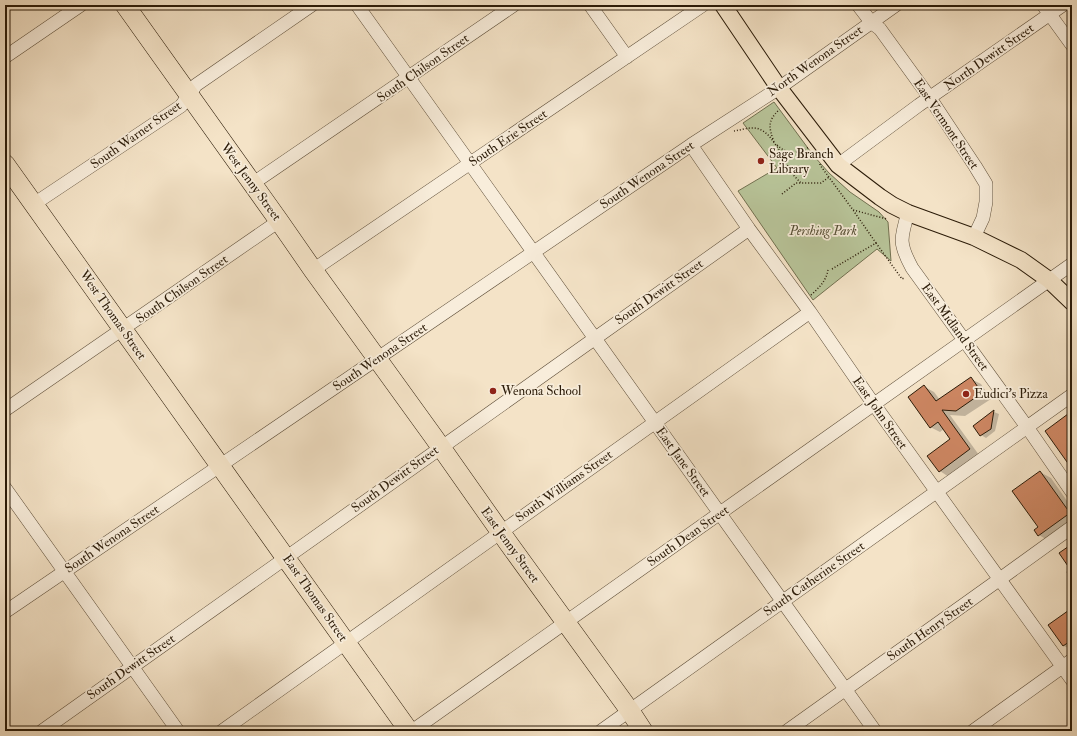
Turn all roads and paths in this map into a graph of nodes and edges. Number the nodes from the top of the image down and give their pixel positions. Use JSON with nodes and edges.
{"nodes":[{"id":1,"x":81,"y":5,"type":"edge"},
{"id":2,"x":125,"y":5,"type":"edge"},
{"id":3,"x":312,"y":5,"type":"edge"},
{"id":4,"x":357,"y":5,"type":"edge"},
{"id":5,"x":514,"y":5,"type":"edge"},
{"id":6,"x":590,"y":5,"type":"edge"},
{"id":7,"x":703,"y":5,"type":"edge"},
{"id":8,"x":723,"y":5,"type":"edge"},
{"id":9,"x":858,"y":5,"type":"edge"},
{"id":10,"x":896,"y":5,"type":"edge"},
{"id":11,"x":1063,"y":5,"type":"edge"},
{"id":12,"x":1047,"y":10,"type":"edge"},
{"id":13,"x":870,"y":22,"type":"junction"},
{"id":14,"x":1072,"y":45,"type":"edge"},
{"id":15,"x":5,"y":57,"type":"edge"},
{"id":16,"x":627,"y":57,"type":"junction"},
{"id":17,"x":409,"y":77,"type":"junction"},
{"id":18,"x":779,"y":88,"type":"junction"},
{"id":19,"x":189,"y":95,"type":"junction"},
{"id":20,"x":930,"y":98,"type":"junction"},
{"id":21,"x":755,"y":103,"type":"joint"},
{"id":22,"x":781,"y":109,"type":"dead end"},
{"id":23,"x":734,"y":131,"type":"dead end"},
{"id":24,"x":774,"y":143,"type":"junction"},
{"id":25,"x":691,"y":145,"type":"junction"},
{"id":26,"x":809,"y":147,"type":"dead end"},
{"id":27,"x":821,"y":162,"type":"dead end"},
{"id":28,"x":470,"y":163,"type":"junction"},
{"id":29,"x":5,"y":164,"type":"edge"},
{"id":30,"x":834,"y":171,"type":"junction"},
{"id":31,"x":801,"y":183,"type":"junction"},
{"id":32,"x":252,"y":184,"type":"junction"},
{"id":33,"x":782,"y":194,"type":"dead end"},
{"id":34,"x":34,"y":204,"type":"junction"},
{"id":35,"x":853,"y":210,"type":"junction"},
{"id":36,"x":908,"y":213,"type":"junction"},
{"id":37,"x":887,"y":219,"type":"dead end"},
{"id":38,"x":279,"y":221,"type":"junction"},
{"id":39,"x":749,"y":228,"type":"junction"},
{"id":40,"x":974,"y":237,"type":"junction"},
{"id":41,"x":876,"y":243,"type":"junction"},
{"id":42,"x":533,"y":252,"type":"junction"},
{"id":43,"x":1072,"y":264,"type":"edge"},
{"id":44,"x":832,"y":269,"type":"dead end"},
{"id":45,"x":312,"y":270,"type":"junction"},
{"id":46,"x":828,"y":270,"type":"dead end"},
{"id":47,"x":904,"y":278,"type":"dead end"},
{"id":48,"x":1050,"y":280,"type":"junction"},
{"id":49,"x":811,"y":295,"type":"dead end"},
{"id":50,"x":1072,"y":302,"type":"edge"},
{"id":51,"x":810,"y":312,"type":"junction"},
{"id":52,"x":123,"y":329,"type":"junction"},
{"id":53,"x":595,"y":337,"type":"junction"},
{"id":54,"x":964,"y":340,"type":"junction"},
{"id":55,"x":378,"y":359,"type":"junction"},
{"id":56,"x":1072,"y":395,"type":"edge"},
{"id":57,"x":874,"y":404,"type":"junction"},
{"id":58,"x":5,"y":410,"type":"edge"},
{"id":59,"x":655,"y":422,"type":"junction"},
{"id":60,"x":1027,"y":427,"type":"junction"},
{"id":61,"x":441,"y":447,"type":"junction"},
{"id":62,"x":220,"y":466,"type":"junction"},
{"id":63,"x":5,"y":488,"type":"edge"},
{"id":64,"x":937,"y":492,"type":"junction"},
{"id":65,"x":1072,"y":492,"type":"edge"},
{"id":66,"x":720,"y":513,"type":"junction"},
{"id":67,"x":1072,"y":527,"type":"edge"},
{"id":68,"x":500,"y":532,"type":"junction"},
{"id":69,"x":286,"y":558,"type":"junction"},
{"id":70,"x":64,"y":572,"type":"junction"},
{"id":71,"x":1000,"y":579,"type":"junction"},
{"id":72,"x":783,"y":601,"type":"junction"},
{"id":73,"x":5,"y":612,"type":"edge"},
{"id":74,"x":566,"y":622,"type":"junction"},
{"id":75,"x":346,"y":642,"type":"junction"},
{"id":76,"x":1067,"y":663,"type":"edge"},
{"id":77,"x":132,"y":667,"type":"junction"},
{"id":78,"x":1072,"y":680,"type":"edge"},
{"id":79,"x":845,"y":689,"type":"junction"},
{"id":80,"x":630,"y":711,"type":"junction"},
{"id":81,"x":42,"y":731,"type":"edge"},
{"id":82,"x":178,"y":731,"type":"edge"},
{"id":83,"x":222,"y":731,"type":"edge"},
{"id":84,"x":411,"y":731,"type":"edge"},
{"id":85,"x":601,"y":731,"type":"edge"},
{"id":86,"x":643,"y":731,"type":"edge"},
{"id":87,"x":787,"y":731,"type":"edge"},
{"id":88,"x":875,"y":731,"type":"edge"},
{"id":89,"x":972,"y":731,"type":"edge"}],
"edges":[{"from":1,"to":15,"type":"street"},
{"from":2,"to":19,"type":"highway","name":"West Jenny Street"},
{"from":3,"to":19,"type":"street","name":"South Warner Street"},
{"from":4,"to":17,"type":"street","name":"East Jane Street"},
{"from":5,"to":17,"type":"street","name":"South Chilson Street"},
{"from":6,"to":16,"type":"street"},
{"from":7,"to":16,"type":"street","name":"South Erie Street"},
{"from":8,"to":18,"type":"main road"},
{"from":9,"to":13,"type":"street","name":"East Vermont Street"},
{"from":10,"to":13,"type":"street","name":"North Wenona Street"},
{"from":11,"to":12,"type":"street","name":"North Dewitt Street"},
{"from":12,"to":14,"type":"street"},
{"from":12,"to":20,"type":"street","name":"North Dewitt Street"},
{"from":13,"to":18,"type":"street","name":"North Wenona Street"},
{"from":13,"to":20,"type":"street","name":"East Vermont Street"},
{"from":16,"to":28,"type":"street","name":"South Erie Street"},
{"from":17,"to":28,"type":"street","name":"East Jane Street"},
{"from":17,"to":32,"type":"street","name":"South Chilson Street"},
{"from":18,"to":21,"type":"street","name":"North Wenona Street"},
{"from":18,"to":30,"type":"main road"},
{"from":19,"to":32,"type":"highway","name":"West Jenny Street"},
{"from":19,"to":34,"type":"street","name":"South Warner Street"},
{"from":20,"to":30,"type":"street","name":"North Dewitt Street"},
{"from":20,"to":40,"type":"street","name":"East Vermont Street"},
{"from":21,"to":25,"type":"street","name":"South Wenona Street"},
{"from":22,"to":24,"type":"path"},
{"from":23,"to":24,"type":"path"},
{"from":24,"to":26,"type":"path"},
{"from":24,"to":31,"type":"path"},
{"from":25,"to":39,"type":"street","name":"East John Street"},
{"from":25,"to":42,"type":"street","name":"South Wenona Street"},
{"from":27,"to":30,"type":"path"},
{"from":28,"to":42,"type":"street","name":"East Jane Street"},
{"from":28,"to":45,"type":"street","name":"South Erie Street"},
{"from":29,"to":34,"type":"highway","name":"West Thomas Street"},
{"from":30,"to":31,"type":"path"},
{"from":30,"to":35,"type":"path"},
{"from":30,"to":36,"type":"main road"},
{"from":31,"to":33,"type":"path"},
{"from":32,"to":38,"type":"highway","name":"West Jenny Street"},
{"from":34,"to":52,"type":"highway","name":"West Thomas Street"},
{"from":35,"to":37,"type":"path"},
{"from":35,"to":41,"type":"path"},
{"from":36,"to":40,"type":"main road"},
{"from":36,"to":54,"type":"street","name":"East Midland Street"},
{"from":38,"to":45,"type":"highway","name":"West Jenny Street"},
{"from":38,"to":52,"type":"street","name":"South Chilson Street"},
{"from":39,"to":51,"type":"street","name":"East John Street"},
{"from":39,"to":53,"type":"street","name":"South Dewitt Street"},
{"from":40,"to":48,"type":"main road"},
{"from":41,"to":44,"type":"path"},
{"from":41,"to":47,"type":"path"},
{"from":42,"to":53,"type":"street","name":"East Jane Street"},
{"from":42,"to":55,"type":"street","name":"South Wenona Street"},
{"from":43,"to":48,"type":"street","name":"South Dean Street"},
{"from":45,"to":55,"type":"highway","name":"West Jenny Street"},
{"from":46,"to":49,"type":"path"},
{"from":48,"to":50,"type":"main road"},
{"from":48,"to":54,"type":"street","name":"South Dean Street"},
{"from":51,"to":57,"type":"street","name":"East John Street"},
{"from":51,"to":59,"type":"street","name":"South Williams Street"},
{"from":52,"to":58,"type":"street","name":"South Chilson Street"},
{"from":52,"to":62,"type":"highway","name":"West Thomas Street"},
{"from":53,"to":59,"type":"street","name":"East Jane Street"},
{"from":53,"to":61,"type":"street","name":"South Dewitt Street"},
{"from":54,"to":57,"type":"street","name":"South Dean Street"},
{"from":54,"to":60,"type":"street","name":"East Midland Street"},
{"from":55,"to":61,"type":"highway","name":"East Jenny Street"},
{"from":55,"to":62,"type":"street","name":"South Wenona Street"},
{"from":56,"to":60,"type":"street","name":"South Catherine Street"},
{"from":57,"to":64,"type":"street","name":"East John Street"},
{"from":57,"to":66,"type":"street","name":"South Dean Street"},
{"from":59,"to":66,"type":"street","name":"East Jane Street"},
{"from":59,"to":68,"type":"street","name":"South Williams Street"},
{"from":60,"to":64,"type":"street","name":"South Catherine Street"},
{"from":60,"to":65,"type":"street","name":"East Midland Street"},
{"from":61,"to":68,"type":"highway","name":"East Jenny Street"},
{"from":61,"to":69,"type":"street","name":"South Dewitt Street"},
{"from":62,"to":69,"type":"highway","name":"East Thomas Street"},
{"from":62,"to":70,"type":"street","name":"South Wenona Street"},
{"from":63,"to":70,"type":"street"},
{"from":64,"to":71,"type":"street","name":"East John Street"},
{"from":64,"to":72,"type":"street","name":"South Catherine Street"},
{"from":66,"to":72,"type":"street","name":"East Jane Street"},
{"from":66,"to":74,"type":"street","name":"South Dean Street"},
{"from":67,"to":71,"type":"street","name":"South Henry Street"},
{"from":68,"to":74,"type":"highway","name":"East Jenny Street"},
{"from":68,"to":75,"type":"street","name":"South Williams Street"},
{"from":69,"to":75,"type":"highway","name":"East Thomas Street"},
{"from":69,"to":77,"type":"street","name":"South Dewitt Street"},
{"from":70,"to":73,"type":"street","name":"South Wenona Street"},
{"from":70,"to":77,"type":"street"},
{"from":71,"to":76,"type":"street","name":"East John Street"},
{"from":71,"to":79,"type":"street","name":"South Henry Street"},
{"from":72,"to":79,"type":"street","name":"East Jane Street"},
{"from":72,"to":80,"type":"street","name":"South Catherine Street"},
{"from":74,"to":80,"type":"highway","name":"East Jenny Street"},
{"from":74,"to":84,"type":"street","name":"South Dean Street"},
{"from":75,"to":83,"type":"street","name":"South Williams Street"},
{"from":75,"to":84,"type":"highway","name":"East Thomas Street"},
{"from":76,"to":78,"type":"street","name":"East John Street"},
{"from":76,"to":89,"type":"street"},
{"from":77,"to":81,"type":"street","name":"South Dewitt Street"},
{"from":77,"to":82,"type":"street"},
{"from":79,"to":87,"type":"street","name":"South Henry Street"},
{"from":79,"to":88,"type":"street","name":"East Jane Street"},
{"from":80,"to":85,"type":"street","name":"South Catherine Street"},
{"from":80,"to":86,"type":"highway","name":"East Jenny Street"}]}
